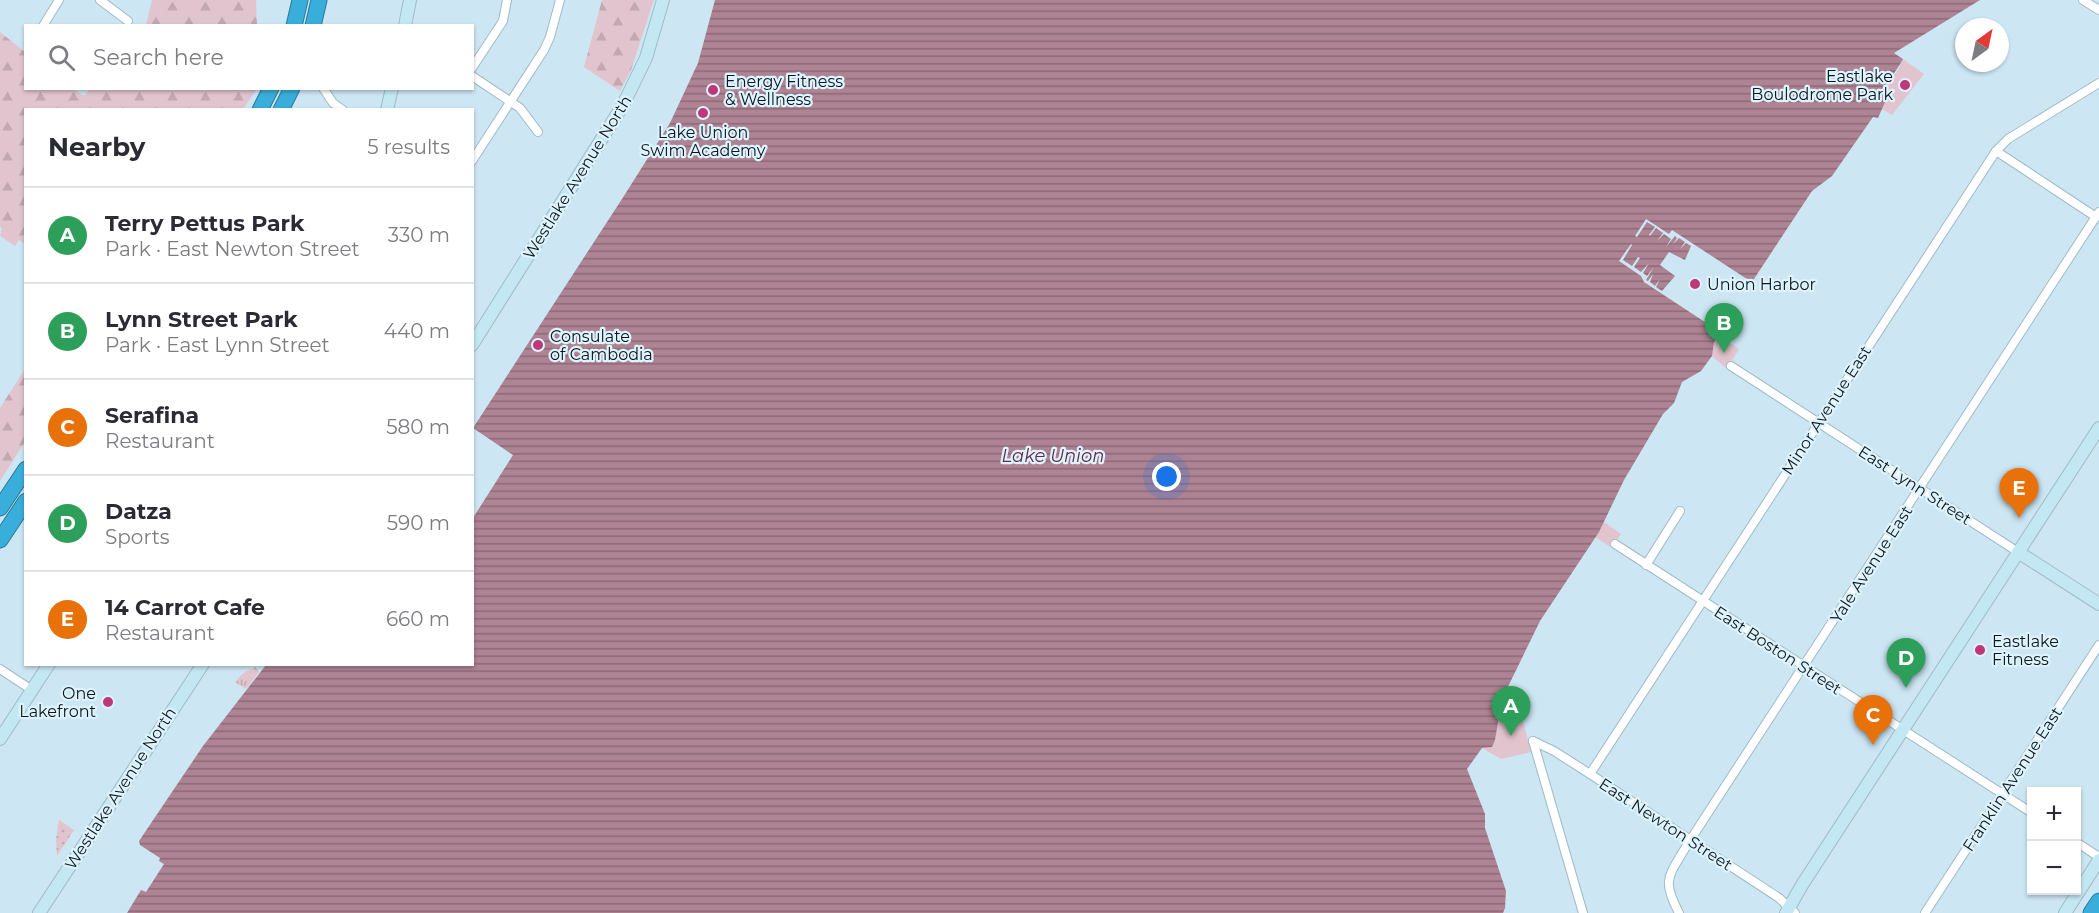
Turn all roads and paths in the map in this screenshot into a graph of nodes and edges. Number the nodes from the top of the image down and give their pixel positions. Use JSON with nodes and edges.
{"nodes":[{"id":1,"x":59,"y":0,"type":"edge"},
{"id":2,"x":100,"y":0,"type":"edge"},
{"id":3,"x":300,"y":0,"type":"edge"},
{"id":4,"x":319,"y":0,"type":"edge"},
{"id":5,"x":410,"y":0,"type":"edge"},
{"id":6,"x":507,"y":0,"type":"edge"},
{"id":7,"x":560,"y":0,"type":"edge"},
{"id":8,"x":663,"y":0,"type":"edge"},
{"id":9,"x":2083,"y":0,"type":"edge"},
{"id":10,"x":2099,"y":10,"type":"edge"},
{"id":11,"x":128,"y":21,"type":"dead end"},
{"id":12,"x":44,"y":24,"type":"edge"},
{"id":13,"x":294,"y":24,"type":"edge"},
{"id":14,"x":313,"y":24,"type":"edge"},
{"id":15,"x":405,"y":24,"type":"edge"},
{"id":16,"x":474,"y":65,"type":"edge"},
{"id":17,"x":474,"y":77,"type":"edge"},
{"id":18,"x":2099,"y":83,"type":"edge"},
{"id":19,"x":270,"y":90,"type":"edge"},
{"id":20,"x":291,"y":90,"type":"edge"},
{"id":21,"x":324,"y":90,"type":"edge"},
{"id":22,"x":392,"y":90,"type":"edge"},
{"id":23,"x":511,"y":101,"type":"junction"},
{"id":24,"x":261,"y":108,"type":"edge"},
{"id":25,"x":282,"y":108,"type":"edge"},
{"id":26,"x":340,"y":108,"type":"edge"},
{"id":27,"x":387,"y":108,"type":"edge"},
{"id":28,"x":538,"y":132,"type":"dead end"},
{"id":29,"x":1996,"y":151,"type":"junction"},
{"id":30,"x":474,"y":158,"type":"edge"},
{"id":31,"x":2098,"y":214,"type":"edge"},
{"id":32,"x":474,"y":342,"type":"edge"},
{"id":33,"x":1731,"y":366,"type":"dead end"},
{"id":34,"x":1818,"y":423,"type":"junction"},
{"id":35,"x":2099,"y":428,"type":"edge"},
{"id":36,"x":24,"y":472,"type":"edge"},
{"id":37,"x":1920,"y":488,"type":"junction"},
{"id":38,"x":24,"y":504,"type":"edge"},
{"id":39,"x":0,"y":508,"type":"edge"},
{"id":40,"x":1680,"y":511,"type":"dead end"},
{"id":41,"x":0,"y":540,"type":"edge"},
{"id":42,"x":1615,"y":544,"type":"dead end"},
{"id":43,"x":2018,"y":552,"type":"junction"},
{"id":44,"x":1646,"y":564,"type":"junction"},
{"id":45,"x":1703,"y":601,"type":"junction"},
{"id":46,"x":2099,"y":604,"type":"edge"},
{"id":47,"x":2099,"y":645,"type":"edge"},
{"id":48,"x":48,"y":666,"type":"edge"},
{"id":49,"x":202,"y":666,"type":"edge"},
{"id":50,"x":1804,"y":667,"type":"junction"},
{"id":51,"x":0,"y":669,"type":"edge"},
{"id":52,"x":32,"y":690,"type":"junction"},
{"id":53,"x":1902,"y":730,"type":"junction"},
{"id":54,"x":0,"y":739,"type":"edge"},
{"id":55,"x":1590,"y":774,"type":"junction"},
{"id":56,"x":2002,"y":794,"type":"junction"},
{"id":57,"x":2027,"y":810,"type":"edge"},
{"id":58,"x":1691,"y":840,"type":"junction"},
{"id":59,"x":2081,"y":845,"type":"edge"},
{"id":60,"x":2099,"y":858,"type":"edge"},
{"id":61,"x":2099,"y":901,"type":"edge"},
{"id":62,"x":1790,"y":911,"type":"edge"},
{"id":63,"x":39,"y":913,"type":"edge"},
{"id":64,"x":1583,"y":913,"type":"edge"},
{"id":65,"x":1679,"y":913,"type":"edge"},
{"id":66,"x":1925,"y":913,"type":"edge"},
{"id":67,"x":2065,"y":913,"type":"edge"},
{"id":68,"x":2091,"y":913,"type":"edge"}],
"edges":[{"from":1,"to":12,"type":"street"},
{"from":2,"to":11,"type":"street"},
{"from":3,"to":13,"type":"highway"},
{"from":4,"to":14,"type":"highway"},
{"from":5,"to":15,"type":"main road"},
{"from":6,"to":16,"type":"street"},
{"from":7,"to":23,"type":"street"},
{"from":8,"to":32,"type":"main road","name":"Westlake Avenue North"},
{"from":9,"to":10,"type":"street"},
{"from":17,"to":23,"type":"street"},
{"from":18,"to":29,"type":"street","name":"Minor Avenue East"},
{"from":19,"to":24,"type":"highway"},
{"from":20,"to":25,"type":"highway"},
{"from":21,"to":26,"type":"street"},
{"from":22,"to":27,"type":"main road"},
{"from":23,"to":28,"type":"street"},
{"from":23,"to":30,"type":"street"},
{"from":29,"to":31,"type":"street"},
{"from":29,"to":34,"type":"street","name":"Minor Avenue East"},
{"from":31,"to":37,"type":"street","name":"Yale Avenue East"},
{"from":33,"to":34,"type":"street","name":"East Lynn Street"},
{"from":34,"to":37,"type":"street","name":"East Lynn Street"},
{"from":34,"to":45,"type":"street","name":"Minor Avenue East"},
{"from":35,"to":43,"type":"main road"},
{"from":36,"to":39,"type":"highway"},
{"from":37,"to":43,"type":"street","name":"East Lynn Street"},
{"from":37,"to":50,"type":"street","name":"Yale Avenue East"},
{"from":38,"to":41,"type":"highway"},
{"from":40,"to":44,"type":"street"},
{"from":42,"to":44,"type":"street","name":"East Boston Street"},
{"from":43,"to":46,"type":"main road","name":"East Lynn Street"},
{"from":43,"to":53,"type":"main road"},
{"from":44,"to":45,"type":"street","name":"East Boston Street"},
{"from":45,"to":50,"type":"street","name":"East Boston Street"},
{"from":45,"to":55,"type":"street","name":"Minor Avenue East"},
{"from":47,"to":56,"type":"street","name":"Franklin Avenue East"},
{"from":48,"to":52,"type":"main road"},
{"from":49,"to":63,"type":"main road","name":"Westlake Avenue North"},
{"from":50,"to":53,"type":"street","name":"East Boston Street"},
{"from":50,"to":58,"type":"street","name":"Yale Avenue East"},
{"from":51,"to":52,"type":"street"},
{"from":52,"to":54,"type":"main road"},
{"from":53,"to":56,"type":"street","name":"East Boston Street"},
{"from":53,"to":62,"type":"main road"},
{"from":55,"to":58,"type":"street","name":"East Newton Street"},
{"from":55,"to":64,"type":"street","name":"East Newton Street"},
{"from":56,"to":57,"type":"street","name":"East Boston Street"},
{"from":56,"to":66,"type":"street","name":"Franklin Avenue East"},
{"from":58,"to":62,"type":"street","name":"East Newton Street"},
{"from":58,"to":65,"type":"street","name":"Yale Avenue East"},
{"from":59,"to":60,"type":"street"},
{"from":60,"to":67,"type":"main road"},
{"from":61,"to":68,"type":"highway"}]}
